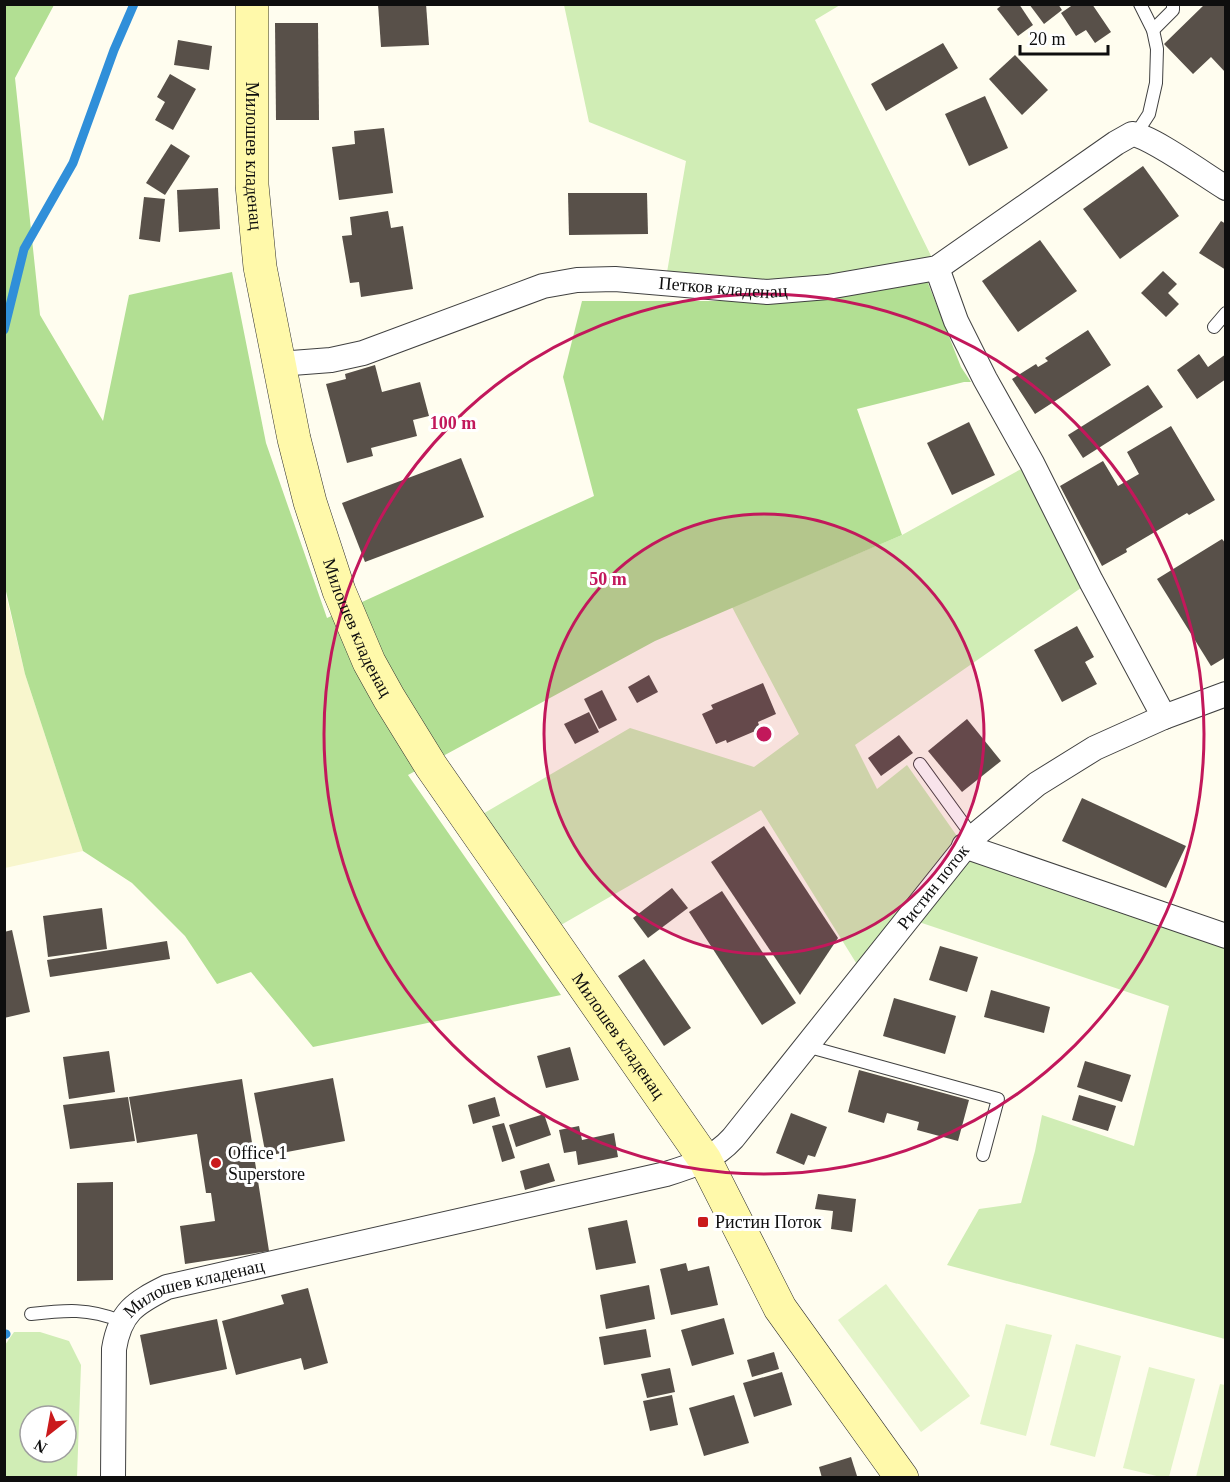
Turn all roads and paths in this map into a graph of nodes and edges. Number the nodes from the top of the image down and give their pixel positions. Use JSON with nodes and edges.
{"nodes":[{"id":1,"x":252,"y":4,"type":"edge"},
{"id":2,"x":1140,"y":4,"type":"edge"},
{"id":3,"x":1173,"y":4,"type":"edge"},
{"id":4,"x":1153,"y":30,"type":"junction"},
{"id":5,"x":1136,"y":134,"type":"junction"},
{"id":6,"x":1226,"y":188,"type":"edge"},
{"id":7,"x":937,"y":268,"type":"junction"},
{"id":8,"x":1226,"y":313,"type":"edge"},
{"id":9,"x":1214,"y":327,"type":"dead end"},
{"id":10,"x":279,"y":364,"type":"junction"},
{"id":11,"x":1226,"y":694,"type":"edge"},
{"id":12,"x":1164,"y":717,"type":"junction"},
{"id":13,"x":920,"y":764,"type":"dead end"},
{"id":14,"x":968,"y":842,"type":"junction"},
{"id":15,"x":1226,"y":936,"type":"edge"},
{"id":16,"x":806,"y":1046,"type":"junction"},
{"id":17,"x":983,"y":1155,"type":"dead end"},
{"id":18,"x":705,"y":1160,"type":"junction"},
{"id":19,"x":32,"y":1314,"type":"dead end"},
{"id":20,"x":121,"y":1321,"type":"junction"},
{"id":21,"x":113,"y":1478,"type":"edge"},
{"id":22,"x":902,"y":1478,"type":"edge"}],
"edges":[{"from":1,"to":10,"type":"street","name":"Милошев кладенац"},
{"from":2,"to":4,"type":"lane"},
{"from":3,"to":4,"type":"lane"},
{"from":4,"to":5,"type":"lane"},
{"from":5,"to":6,"type":"street"},
{"from":5,"to":7,"type":"street","name":"Петков кладенац"},
{"from":7,"to":10,"type":"street","name":"Петков кладенац"},
{"from":7,"to":12,"type":"street"},
{"from":8,"to":9,"type":"lane"},
{"from":10,"to":18,"type":"street","name":"Милошев кладенац"},
{"from":11,"to":12,"type":"street","name":"Ристин поток"},
{"from":12,"to":14,"type":"street","name":"Ристин поток"},
{"from":13,"to":14,"type":"lane"},
{"from":14,"to":15,"type":"street"},
{"from":14,"to":16,"type":"street","name":"Ристин поток"},
{"from":16,"to":17,"type":"lane"},
{"from":16,"to":18,"type":"street","name":"Ристин поток"},
{"from":18,"to":20,"type":"street","name":"Милошев кладенац"},
{"from":18,"to":22,"type":"street","name":"Милошев кладенац"},
{"from":19,"to":20,"type":"lane"},
{"from":20,"to":21,"type":"street","name":"Милошев кладенац"}]}
